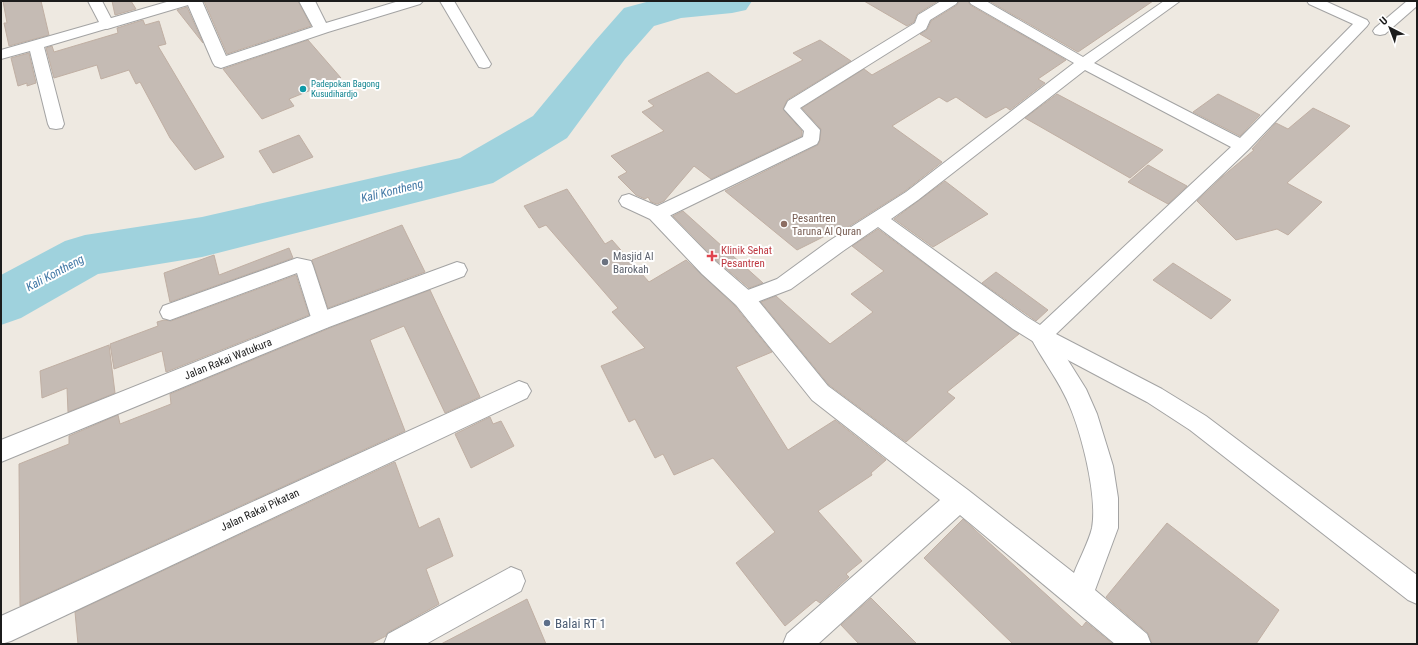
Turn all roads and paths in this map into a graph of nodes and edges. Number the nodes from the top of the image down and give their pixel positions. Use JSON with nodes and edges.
{"nodes":[{"id":1,"x":95,"y":1,"type":"edge"},
{"id":2,"x":186,"y":1,"type":"edge"},
{"id":3,"x":194,"y":1,"type":"edge"},
{"id":4,"x":307,"y":1,"type":"edge"},
{"id":5,"x":415,"y":1,"type":"edge"},
{"id":6,"x":447,"y":1,"type":"edge"},
{"id":7,"x":951,"y":1,"type":"edge"},
{"id":8,"x":976,"y":1,"type":"edge"},
{"id":9,"x":1173,"y":1,"type":"edge"},
{"id":10,"x":1314,"y":1,"type":"edge"},
{"id":11,"x":1414,"y":1,"type":"edge"},
{"id":12,"x":107,"y":24,"type":"junction"},
{"id":13,"x":322,"y":29,"type":"junction"},
{"id":14,"x":1380,"y":31,"type":"dead end"},
{"id":15,"x":36,"y":45,"type":"junction"},
{"id":16,"x":1,"y":55,"type":"edge"},
{"id":17,"x":1084,"y":63,"type":"junction"},
{"id":18,"x":484,"y":64,"type":"dead end"},
{"id":19,"x":56,"y":124,"type":"dead end"},
{"id":20,"x":1242,"y":146,"type":"junction"},
{"id":21,"x":629,"y":201,"type":"dead end"},
{"id":22,"x":657,"y":214,"type":"junction"},
{"id":23,"x":879,"y":219,"type":"junction"},
{"id":24,"x":457,"y":270,"type":"dead end"},
{"id":25,"x":744,"y":299,"type":"junction"},
{"id":26,"x":170,"y":312,"type":"dead end"},
{"id":27,"x":321,"y":321,"type":"junction"},
{"id":28,"x":1041,"y":336,"type":"junction"},
{"id":29,"x":519,"y":391,"type":"dead end"},
{"id":30,"x":1,"y":452,"type":"edge"},
{"id":31,"x":960,"y":499,"type":"junction"},
{"id":32,"x":511,"y":581,"type":"dead end"},
{"id":33,"x":1417,"y":591,"type":"edge"},
{"id":34,"x":1079,"y":595,"type":"junction"},
{"id":35,"x":1,"y":631,"type":"edge"},
{"id":36,"x":398,"y":644,"type":"edge"},
{"id":37,"x":797,"y":644,"type":"edge"},
{"id":38,"x":1137,"y":644,"type":"edge"}],
"edges":[{"from":1,"to":12,"type":"lane"},
{"from":2,"to":12,"type":"street"},
{"from":3,"to":13,"type":"street"},
{"from":4,"to":13,"type":"street"},
{"from":5,"to":13,"type":"street"},
{"from":6,"to":18,"type":"lane"},
{"from":7,"to":22,"type":"lane"},
{"from":8,"to":17,"type":"lane"},
{"from":9,"to":17,"type":"lane"},
{"from":10,"to":20,"type":"lane"},
{"from":11,"to":14,"type":"lane"},
{"from":12,"to":15,"type":"lane"},
{"from":15,"to":16,"type":"lane"},
{"from":15,"to":19,"type":"lane"},
{"from":17,"to":20,"type":"lane"},
{"from":17,"to":23,"type":"lane"},
{"from":20,"to":28,"type":"lane"},
{"from":21,"to":22,"type":"street"},
{"from":22,"to":25,"type":"street"},
{"from":23,"to":25,"type":"lane"},
{"from":23,"to":28,"type":"lane"},
{"from":24,"to":27,"type":"street","name":"Jalan Rakai Watukura"},
{"from":25,"to":31,"type":"street"},
{"from":26,"to":27,"type":"lane"},
{"from":27,"to":30,"type":"street","name":"Jalan Rakai Watukura"},
{"from":28,"to":33,"type":"lane"},
{"from":28,"to":34,"type":"street"},
{"from":29,"to":35,"type":"street","name":"Jalan Rakai Pikatan"},
{"from":31,"to":34,"type":"street"},
{"from":31,"to":37,"type":"street"},
{"from":32,"to":36,"type":"street"},
{"from":34,"to":38,"type":"street"}]}
